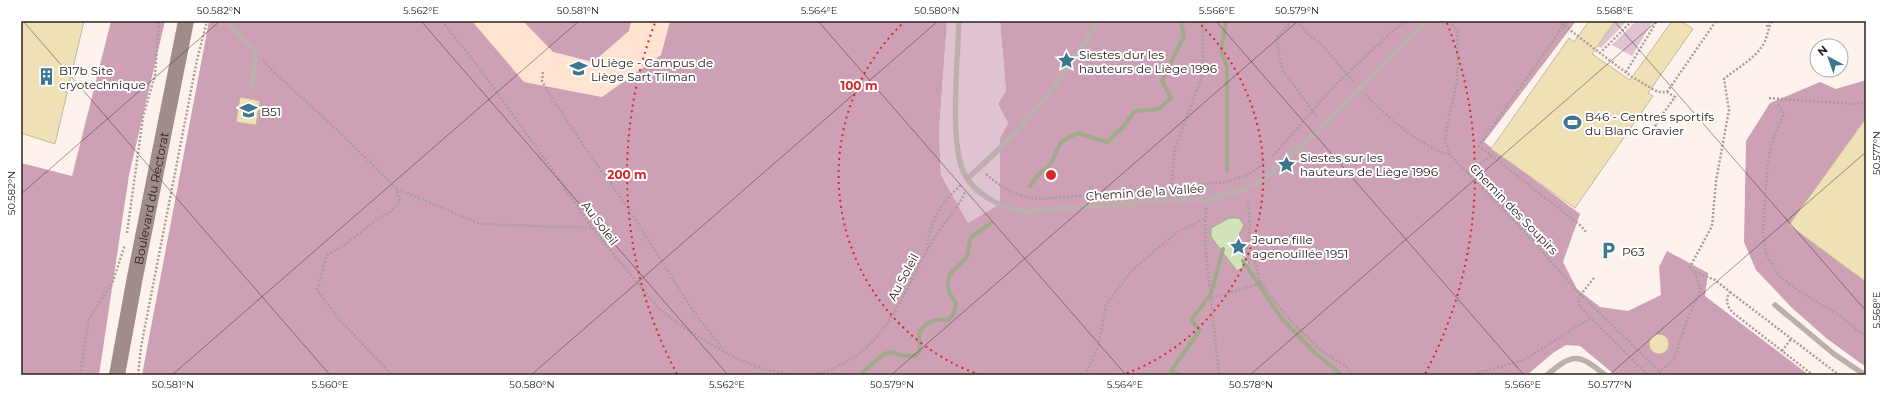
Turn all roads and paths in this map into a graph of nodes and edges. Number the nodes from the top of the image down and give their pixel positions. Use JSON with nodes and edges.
{"nodes":[{"id":1,"x":159,"y":21,"type":"edge"},
{"id":2,"x":186,"y":21,"type":"edge"},
{"id":3,"x":207,"y":21,"type":"edge"},
{"id":4,"x":226,"y":21,"type":"edge"},
{"id":5,"x":442,"y":21,"type":"edge"},
{"id":6,"x":959,"y":21,"type":"edge"},
{"id":7,"x":1098,"y":21,"type":"edge"},
{"id":8,"x":1203,"y":21,"type":"edge"},
{"id":9,"x":1292,"y":21,"type":"edge"},
{"id":10,"x":1298,"y":21,"type":"edge"},
{"id":11,"x":1407,"y":21,"type":"edge"},
{"id":12,"x":1426,"y":21,"type":"edge"},
{"id":13,"x":1450,"y":21,"type":"edge"},
{"id":14,"x":1558,"y":21,"type":"edge"},
{"id":15,"x":1567,"y":21,"type":"edge"},
{"id":16,"x":1632,"y":21,"type":"edge"},
{"id":17,"x":1657,"y":21,"type":"edge"},
{"id":18,"x":1716,"y":21,"type":"edge"},
{"id":19,"x":1768,"y":21,"type":"edge"},
{"id":20,"x":1772,"y":21,"type":"edge"},
{"id":21,"x":1563,"y":26,"type":"junction"},
{"id":22,"x":1767,"y":28,"type":"junction"},
{"id":23,"x":255,"y":50,"type":"junction"},
{"id":24,"x":1600,"y":53,"type":"junction"},
{"id":25,"x":543,"y":72,"type":"dead end"},
{"id":26,"x":1347,"y":72,"type":"junction"},
{"id":27,"x":1626,"y":72,"type":"junction"},
{"id":28,"x":252,"y":88,"type":"dead end"},
{"id":29,"x":1359,"y":88,"type":"junction"},
{"id":30,"x":1667,"y":92,"type":"junction"},
{"id":31,"x":1769,"y":98,"type":"dead end"},
{"id":32,"x":1866,"y":102,"type":"edge"},
{"id":33,"x":1778,"y":105,"type":"dead end"},
{"id":34,"x":1312,"y":110,"type":"junction"},
{"id":35,"x":1323,"y":126,"type":"junction"},
{"id":36,"x":1668,"y":135,"type":"dead end"},
{"id":37,"x":1450,"y":155,"type":"junction"},
{"id":38,"x":1491,"y":156,"type":"junction"},
{"id":39,"x":978,"y":168,"type":"junction"},
{"id":40,"x":1467,"y":174,"type":"junction"},
{"id":41,"x":967,"y":179,"type":"junction"},
{"id":42,"x":1171,"y":187,"type":"junction"},
{"id":43,"x":396,"y":188,"type":"junction"},
{"id":44,"x":1248,"y":188,"type":"junction"},
{"id":45,"x":1169,"y":200,"type":"junction"},
{"id":46,"x":1208,"y":200,"type":"junction"},
{"id":47,"x":1205,"y":219,"type":"junction"},
{"id":48,"x":592,"y":228,"type":"junction"},
{"id":49,"x":1586,"y":232,"type":"dead end"},
{"id":50,"x":127,"y":234,"type":"dead end"},
{"id":51,"x":126,"y":242,"type":"dead end"},
{"id":52,"x":926,"y":252,"type":"junction"},
{"id":53,"x":1695,"y":272,"type":"junction"},
{"id":54,"x":1594,"y":278,"type":"dead end"},
{"id":55,"x":1261,"y":283,"type":"junction"},
{"id":56,"x":1730,"y":292,"type":"junction"},
{"id":57,"x":1580,"y":294,"type":"junction"},
{"id":58,"x":1212,"y":298,"type":"junction"},
{"id":59,"x":1775,"y":305,"type":"dead end"},
{"id":60,"x":1591,"y":318,"type":"junction"},
{"id":61,"x":1866,"y":337,"type":"edge"},
{"id":62,"x":1791,"y":340,"type":"junction"},
{"id":63,"x":723,"y":350,"type":"junction"},
{"id":64,"x":1782,"y":351,"type":"junction"},
{"id":65,"x":1658,"y":371,"type":"junction"},
{"id":66,"x":1474,"y":374,"type":"edge"},
{"id":67,"x":80,"y":375,"type":"edge"},
{"id":68,"x":117,"y":375,"type":"edge"},
{"id":69,"x":138,"y":375,"type":"edge"},
{"id":70,"x":392,"y":375,"type":"edge"},
{"id":71,"x":794,"y":375,"type":"edge"},
{"id":72,"x":812,"y":375,"type":"edge"},
{"id":73,"x":1084,"y":375,"type":"edge"},
{"id":74,"x":1218,"y":375,"type":"edge"},
{"id":75,"x":1354,"y":375,"type":"edge"},
{"id":76,"x":1470,"y":375,"type":"edge"},
{"id":77,"x":1547,"y":375,"type":"edge"},
{"id":78,"x":1605,"y":375,"type":"edge"},
{"id":79,"x":1648,"y":375,"type":"edge"},
{"id":80,"x":1655,"y":375,"type":"edge"},
{"id":81,"x":1662,"y":375,"type":"edge"},
{"id":82,"x":1814,"y":375,"type":"edge"},
{"id":83,"x":1839,"y":375,"type":"edge"},
{"id":84,"x":1865,"y":375,"type":"edge"}],
"edges":[{"from":1,"to":50,"type":"path"},
{"from":2,"to":68,"type":"main road","name":"Boulevard du Rectorat"},
{"from":3,"to":69,"type":"path"},
{"from":4,"to":23,"type":"lane"},
{"from":5,"to":48,"type":"path","name":"Au Soleil"},
{"from":6,"to":41,"type":"lane","name":"Chemin de la Vallée"},
{"from":7,"to":39,"type":"lane"},
{"from":8,"to":42,"type":"path"},
{"from":9,"to":34,"type":"path"},
{"from":10,"to":26,"type":"path"},
{"from":11,"to":26,"type":"path"},
{"from":12,"to":29,"type":"lane","name":"Chemin de la Vallée"},
{"from":13,"to":37,"type":"path","name":"Chemin des Soupirs"},
{"from":14,"to":21,"type":"path"},
{"from":15,"to":21,"type":"path"},
{"from":16,"to":24,"type":"path"},
{"from":17,"to":27,"type":"path"},
{"from":18,"to":30,"type":"path"},
{"from":19,"to":22,"type":"path"},
{"from":20,"to":22,"type":"path"},
{"from":21,"to":24,"type":"path"},
{"from":21,"to":38,"type":"path"},
{"from":22,"to":53,"type":"path"},
{"from":23,"to":28,"type":"lane"},
{"from":23,"to":43,"type":"path"},
{"from":24,"to":27,"type":"path"},
{"from":25,"to":63,"type":"path"},
{"from":26,"to":29,"type":"path"},
{"from":26,"to":34,"type":"path"},
{"from":27,"to":30,"type":"path"},
{"from":29,"to":35,"type":"lane","name":"Chemin de la Vallée"},
{"from":29,"to":37,"type":"path"},
{"from":30,"to":36,"type":"path"},
{"from":31,"to":32,"type":"path"},
{"from":33,"to":61,"type":"path"},
{"from":34,"to":35,"type":"path"},
{"from":34,"to":42,"type":"path"},
{"from":35,"to":44,"type":"lane","name":"Chemin de la Vallée"},
{"from":37,"to":40,"type":"path","name":"Chemin des Soupirs"},
{"from":38,"to":40,"type":"path"},
{"from":38,"to":49,"type":"path"},
{"from":39,"to":41,"type":"lane"},
{"from":39,"to":42,"type":"path"},
{"from":40,"to":57,"type":"path","name":"Chemin des Soupirs"},
{"from":41,"to":45,"type":"lane","name":"Chemin de la Vallée"},
{"from":41,"to":52,"type":"path","name":"Au Soleil"},
{"from":41,"to":52,"type":"path"},
{"from":42,"to":45,"type":"path"},
{"from":43,"to":48,"type":"path"},
{"from":43,"to":70,"type":"path"},
{"from":44,"to":46,"type":"lane","name":"Chemin de la Vallée"},
{"from":44,"to":55,"type":"path"},
{"from":45,"to":46,"type":"lane","name":"Chemin de la Vallée"},
{"from":46,"to":47,"type":"path"},
{"from":47,"to":58,"type":"path"},
{"from":47,"to":73,"type":"path"},
{"from":48,"to":63,"type":"path","name":"Au Soleil"},
{"from":51,"to":67,"type":"path"},
{"from":52,"to":72,"type":"path","name":"Au Soleil"},
{"from":53,"to":56,"type":"path"},
{"from":53,"to":65,"type":"path"},
{"from":54,"to":57,"type":"path"},
{"from":55,"to":58,"type":"path"},
{"from":55,"to":75,"type":"path"},
{"from":56,"to":62,"type":"path"},
{"from":56,"to":64,"type":"path"},
{"from":57,"to":60,"type":"path"},
{"from":57,"to":65,"type":"path","name":"Chemin des Soupirs"},
{"from":58,"to":74,"type":"path"},
{"from":59,"to":84,"type":"lane"},
{"from":60,"to":66,"type":"path"},
{"from":60,"to":79,"type":"path"},
{"from":62,"to":64,"type":"path"},
{"from":62,"to":83,"type":"path"},
{"from":63,"to":71,"type":"path","name":"Au Soleil"},
{"from":64,"to":82,"type":"path"},
{"from":65,"to":80,"type":"path"},
{"from":65,"to":81,"type":"path","name":"Chemin des Soupirs"},
{"from":66,"to":76,"type":"path"},
{"from":77,"to":78,"type":"lane"}]}
